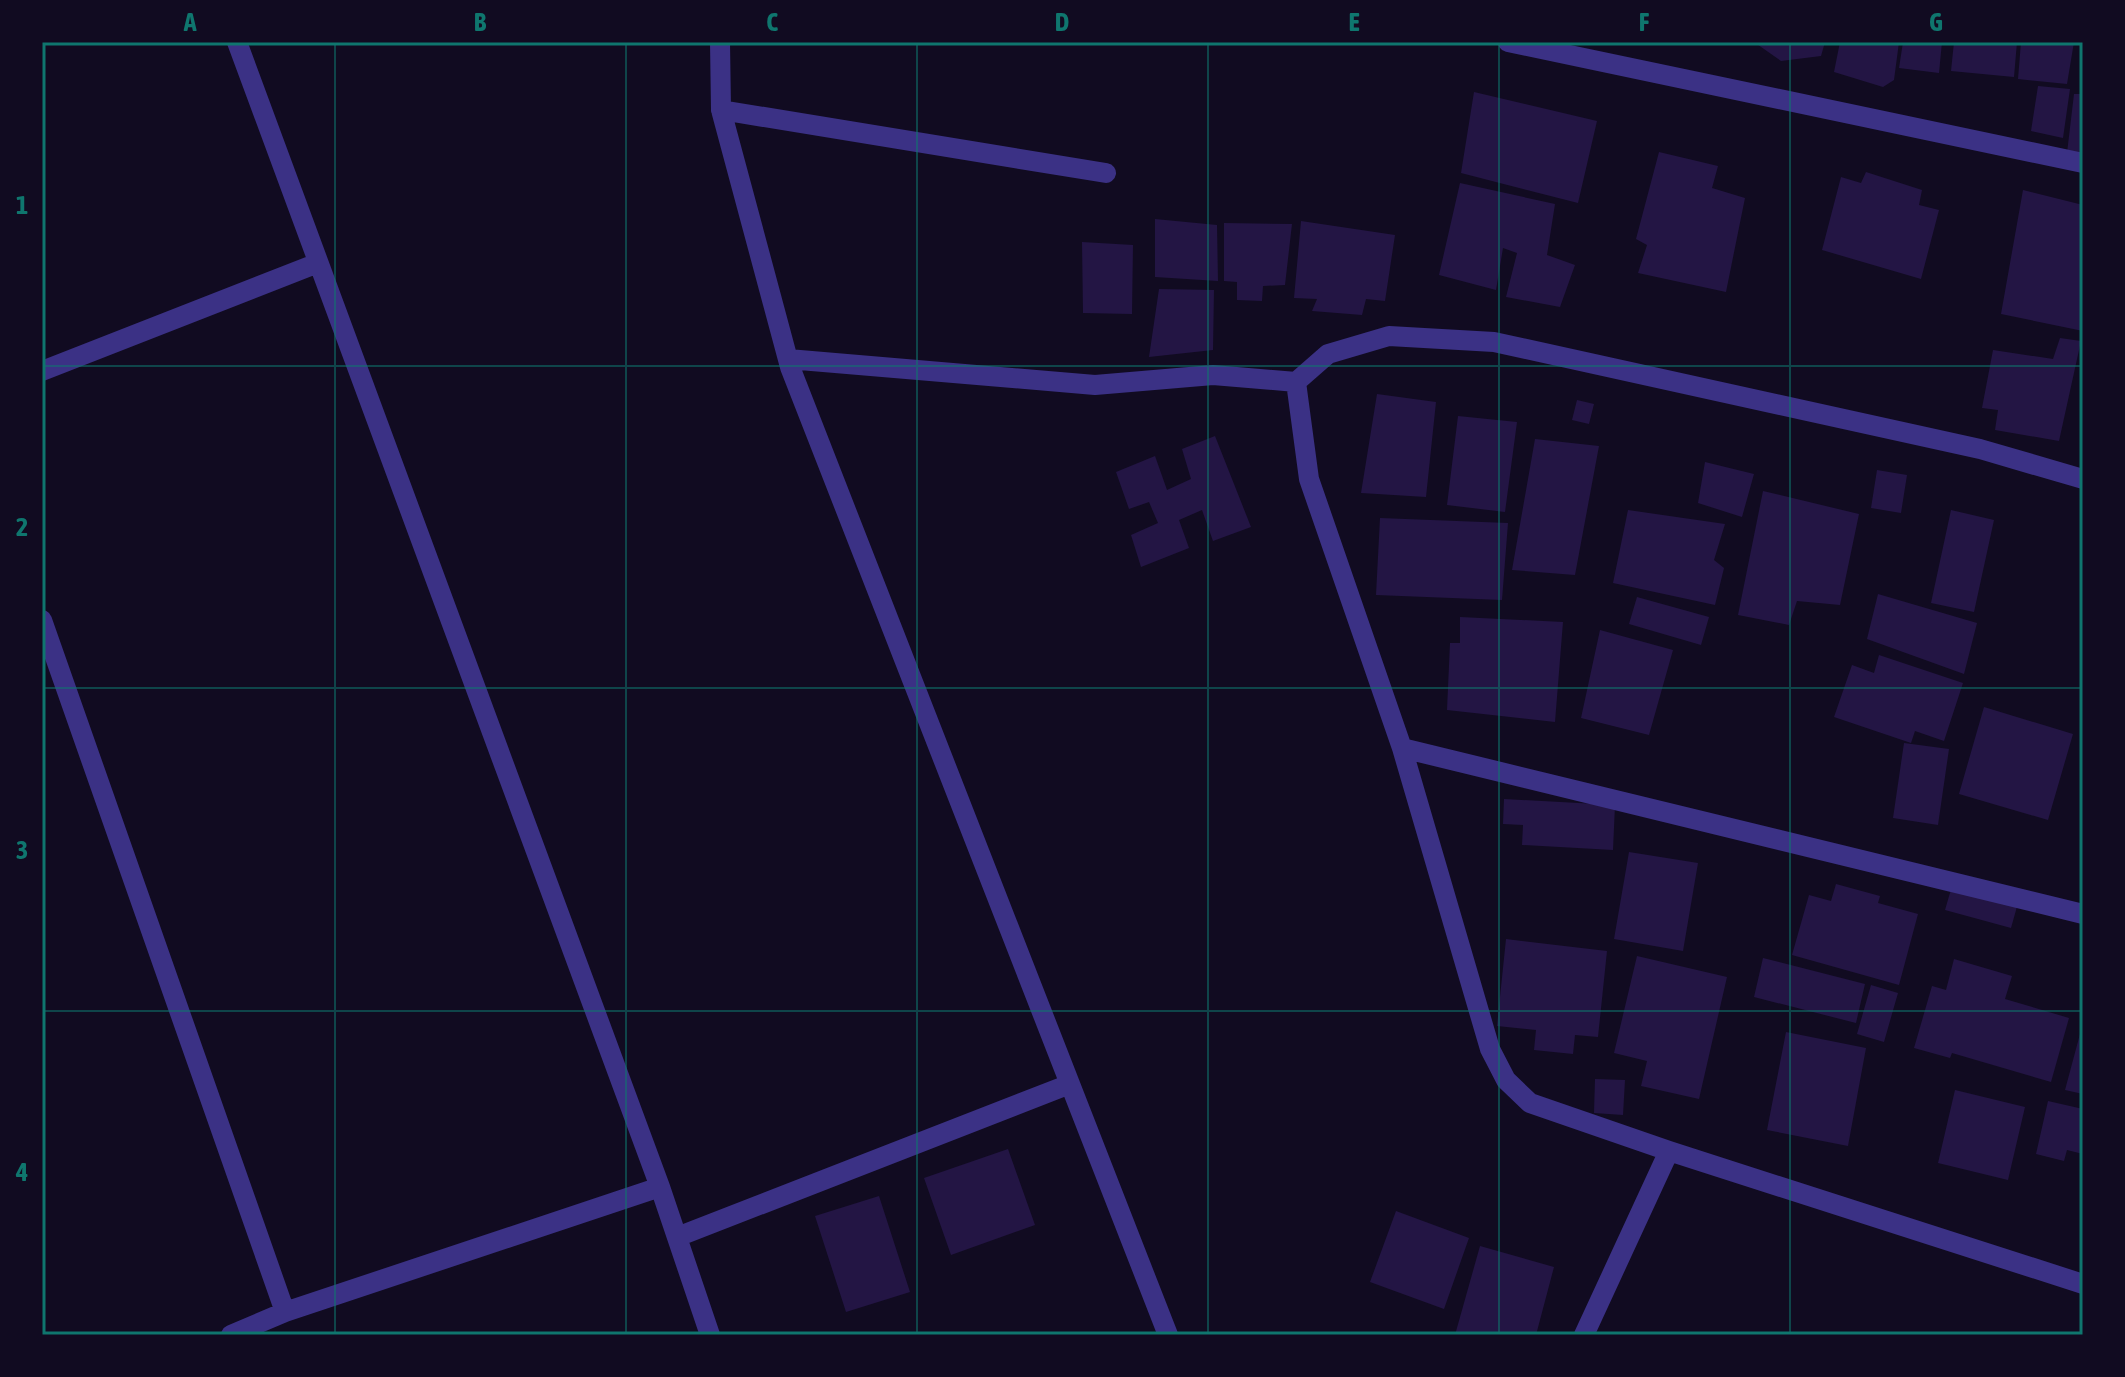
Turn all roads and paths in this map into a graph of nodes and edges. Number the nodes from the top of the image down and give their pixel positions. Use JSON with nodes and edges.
{"nodes":[{"id":1,"x":237,"y":42,"type":"edge"},
{"id":2,"x":720,"y":42,"type":"edge"},
{"id":3,"x":1508,"y":42,"type":"edge"},
{"id":4,"x":721,"y":110,"type":"junction"},
{"id":5,"x":2083,"y":163,"type":"edge"},
{"id":6,"x":1106,"y":173,"type":"dead end"},
{"id":7,"x":318,"y":263,"type":"junction"},
{"id":8,"x":788,"y":359,"type":"junction"},
{"id":9,"x":42,"y":371,"type":"edge"},
{"id":10,"x":1296,"y":382,"type":"junction"},
{"id":11,"x":2083,"y":479,"type":"edge"},
{"id":12,"x":42,"y":620,"type":"edge"},
{"id":13,"x":1402,"y":748,"type":"junction"},
{"id":14,"x":2083,"y":914,"type":"edge"},
{"id":15,"x":1070,"y":1084,"type":"junction"},
{"id":16,"x":1669,"y":1151,"type":"junction"},
{"id":17,"x":660,"y":1187,"type":"junction"},
{"id":18,"x":677,"y":1237,"type":"junction"},
{"id":19,"x":2083,"y":1284,"type":"edge"},
{"id":20,"x":285,"y":1312,"type":"junction"},
{"id":21,"x":231,"y":1335,"type":"edge"},
{"id":22,"x":710,"y":1335,"type":"edge"},
{"id":23,"x":1168,"y":1335,"type":"edge"},
{"id":24,"x":1584,"y":1335,"type":"edge"}],
"edges":[{"from":1,"to":7,"type":"street"},
{"from":2,"to":4,"type":"street"},
{"from":3,"to":5,"type":"street"},
{"from":4,"to":6,"type":"street"},
{"from":4,"to":8,"type":"street"},
{"from":7,"to":9,"type":"street"},
{"from":7,"to":17,"type":"street"},
{"from":8,"to":10,"type":"street"},
{"from":8,"to":15,"type":"street"},
{"from":10,"to":11,"type":"street"},
{"from":10,"to":13,"type":"street"},
{"from":12,"to":20,"type":"street"},
{"from":13,"to":14,"type":"street"},
{"from":13,"to":16,"type":"street"},
{"from":15,"to":18,"type":"street"},
{"from":15,"to":23,"type":"street"},
{"from":16,"to":19,"type":"street"},
{"from":16,"to":24,"type":"street"},
{"from":17,"to":18,"type":"street"},
{"from":17,"to":20,"type":"street"},
{"from":18,"to":22,"type":"street"},
{"from":20,"to":21,"type":"street"}]}
